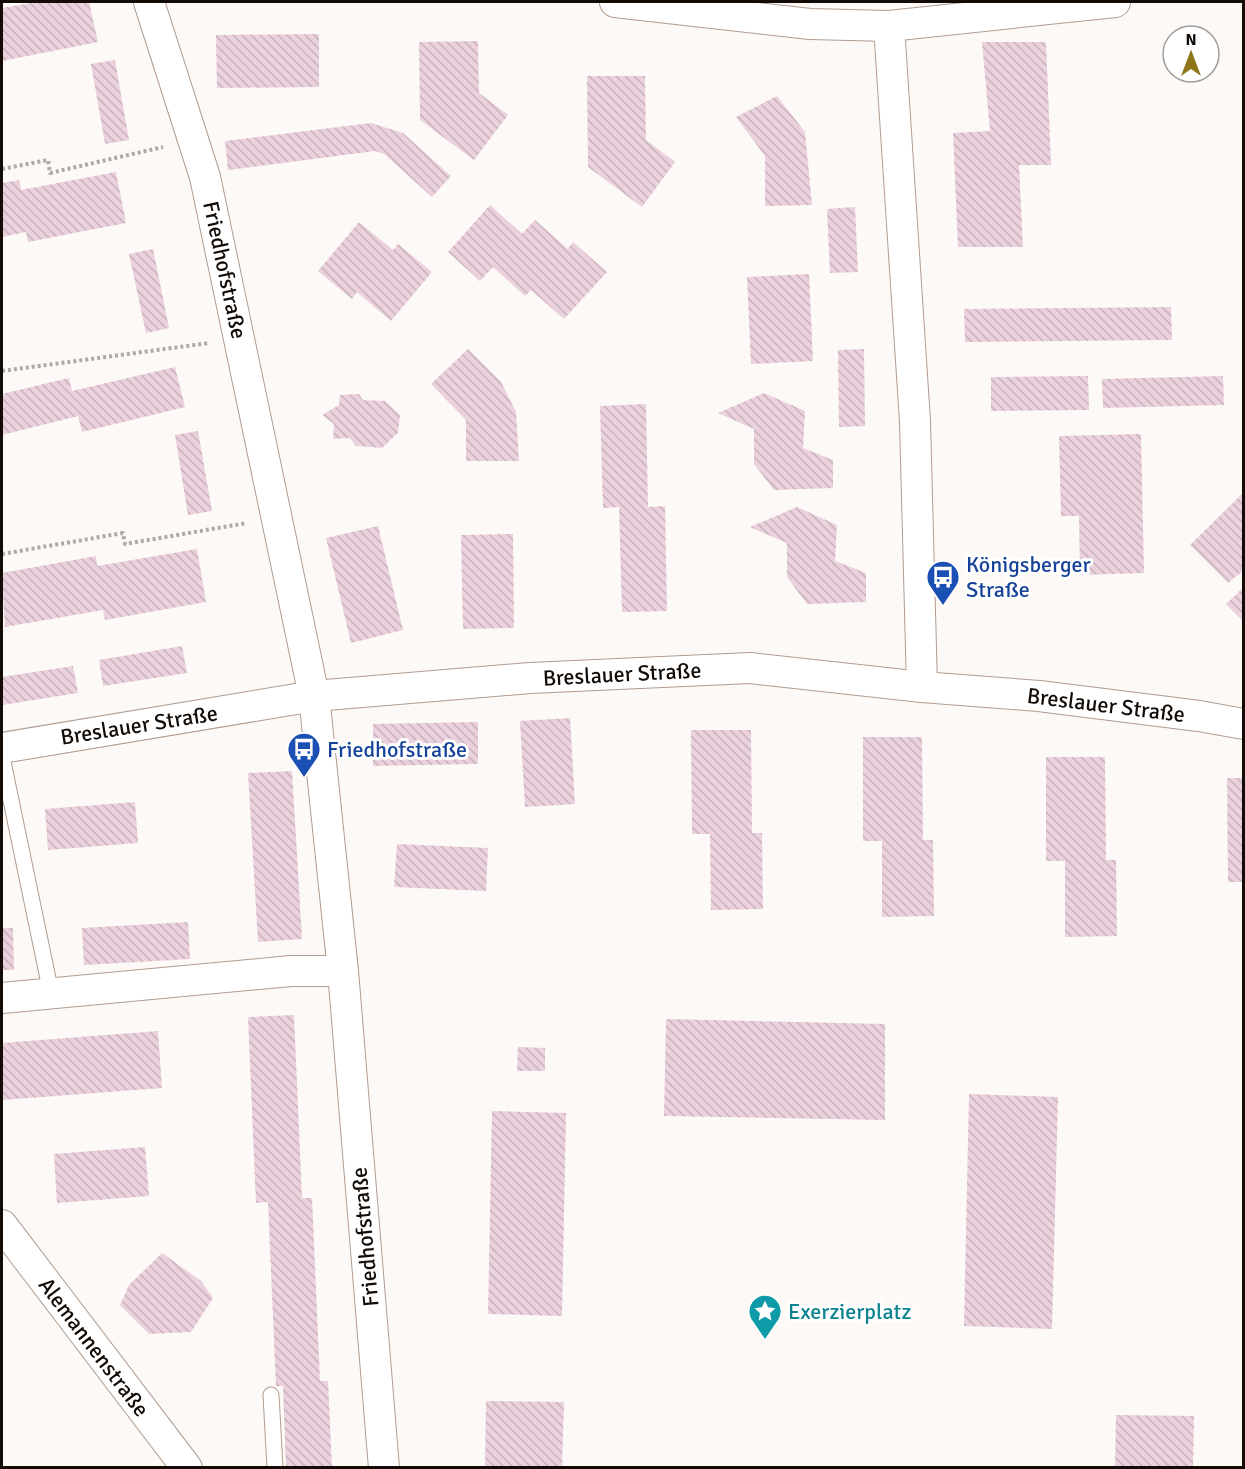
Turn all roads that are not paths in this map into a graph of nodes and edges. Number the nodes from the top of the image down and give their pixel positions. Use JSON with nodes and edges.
{"nodes":[{"id":1,"x":149,"y":2,"type":"edge"},
{"id":2,"x":615,"y":2,"type":"edge"},
{"id":3,"x":1114,"y":2,"type":"edge"},
{"id":4,"x":808,"y":13,"type":"edge"},
{"id":5,"x":889,"y":26,"type":"junction"},
{"id":6,"x":922,"y":687,"type":"junction"},
{"id":7,"x":314,"y":696,"type":"junction"},
{"id":8,"x":1244,"y":724,"type":"edge"},
{"id":9,"x":2,"y":748,"type":"edge"},
{"id":10,"x":2,"y":757,"type":"edge"},
{"id":11,"x":343,"y":971,"type":"junction"},
{"id":12,"x":51,"y":993,"type":"junction"},
{"id":13,"x":2,"y":998,"type":"edge"},
{"id":14,"x":2,"y":1225,"type":"edge"},
{"id":15,"x":271,"y":1395,"type":"dead end"},
{"id":16,"x":187,"y":1467,"type":"edge"},
{"id":17,"x":275,"y":1467,"type":"edge"},
{"id":18,"x":384,"y":1467,"type":"edge"}],
"edges":[{"from":1,"to":7,"type":"street","name":"Friedhofstraße"},
{"from":2,"to":4,"type":"street"},
{"from":3,"to":5,"type":"street"},
{"from":4,"to":5,"type":"street"},
{"from":5,"to":6,"type":"street"},
{"from":6,"to":7,"type":"street","name":"Breslauer Straße"},
{"from":6,"to":8,"type":"street","name":"Breslauer Straße"},
{"from":7,"to":9,"type":"street","name":"Breslauer Straße"},
{"from":7,"to":11,"type":"street","name":"Friedhofstraße"},
{"from":10,"to":12,"type":"lane"},
{"from":11,"to":12,"type":"street"},
{"from":11,"to":18,"type":"street","name":"Friedhofstraße"},
{"from":12,"to":13,"type":"street"},
{"from":14,"to":16,"type":"street","name":"Alemannenstraße"},
{"from":15,"to":17,"type":"lane"}]}
